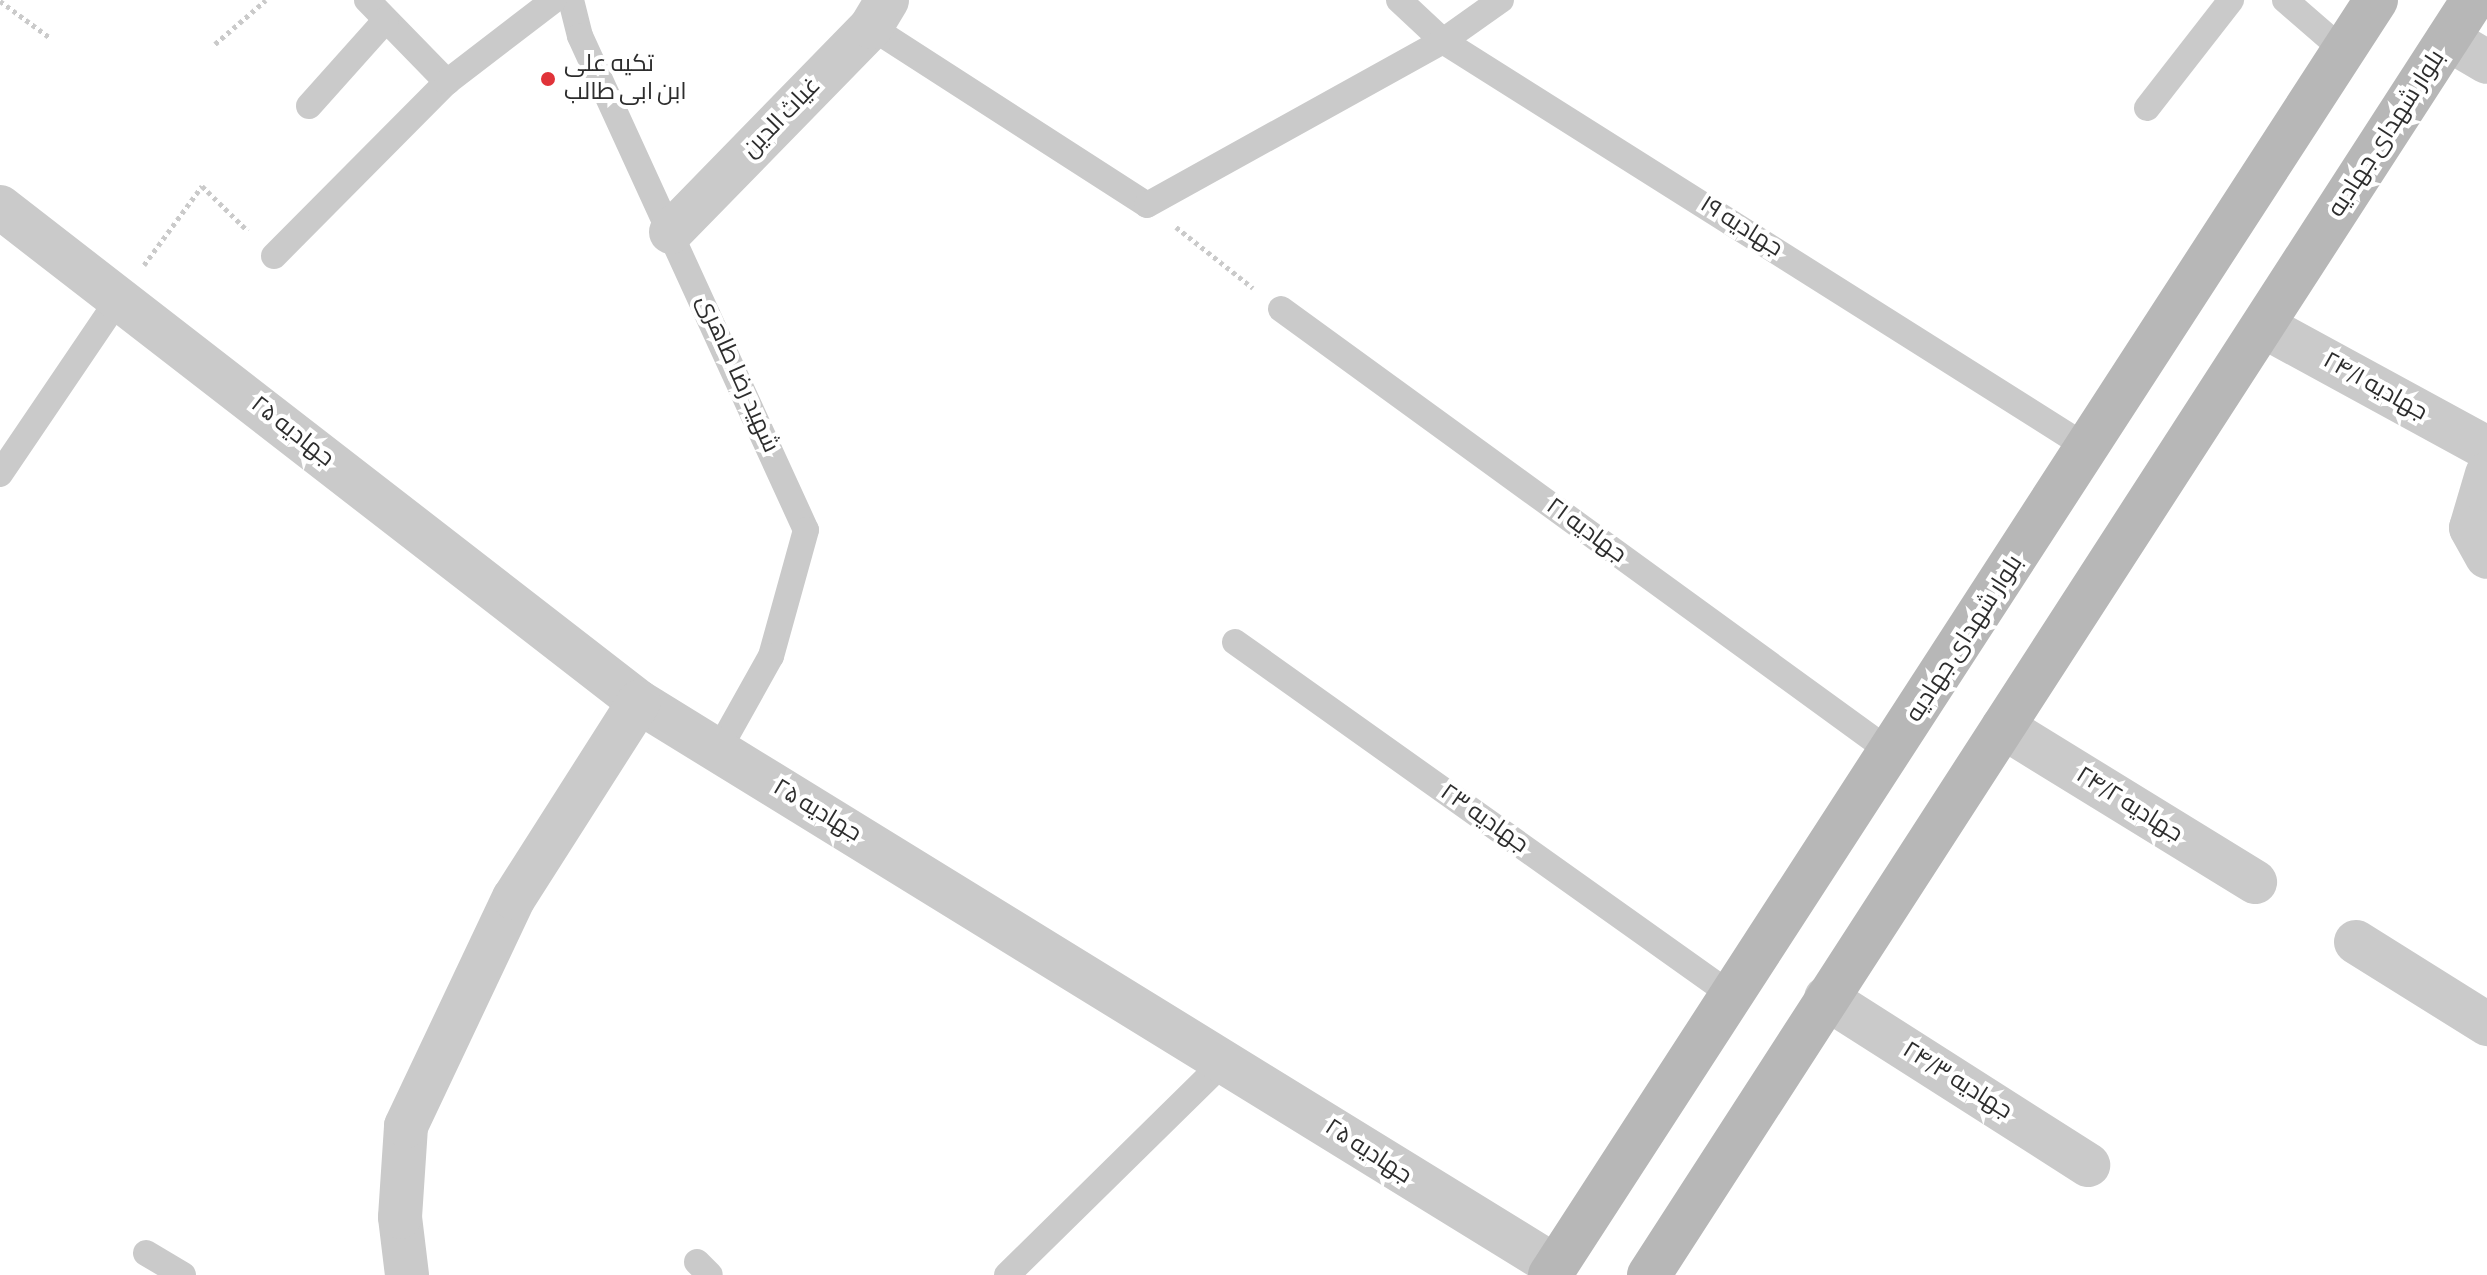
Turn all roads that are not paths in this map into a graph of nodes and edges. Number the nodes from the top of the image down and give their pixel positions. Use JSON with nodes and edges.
{"nodes":[{"id":1,"x":367,"y":0,"type":"edge"},
{"id":2,"x":554,"y":0,"type":"edge"},
{"id":3,"x":571,"y":0,"type":"edge"},
{"id":4,"x":1399,"y":0,"type":"edge"},
{"id":5,"x":1501,"y":0,"type":"edge"},
{"id":6,"x":2231,"y":0,"type":"edge"},
{"id":7,"x":2285,"y":0,"type":"edge"},
{"id":8,"x":2376,"y":0,"type":"edge"},
{"id":9,"x":2473,"y":0,"type":"edge"},
{"id":10,"x":879,"y":14,"type":"edge"},
{"id":11,"x":386,"y":20,"type":"junction"},
{"id":12,"x":2448,"y":39,"type":"junction"},
{"id":13,"x":1443,"y":41,"type":"junction"},
{"id":14,"x":2345,"y":52,"type":"junction"},
{"id":15,"x":2487,"y":62,"type":"edge"},
{"id":16,"x":447,"y":82,"type":"junction"},
{"id":17,"x":309,"y":106,"type":"dead end"},
{"id":18,"x":2147,"y":108,"type":"dead end"},
{"id":19,"x":0,"y":207,"type":"edge"},
{"id":20,"x":671,"y":232,"type":"junction"},
{"id":21,"x":274,"y":256,"type":"road end"},
{"id":22,"x":119,"y":298,"type":"junction"},
{"id":23,"x":1281,"y":309,"type":"road end"},
{"id":24,"x":2263,"y":326,"type":"junction"},
{"id":25,"x":2088,"y":448,"type":"junction"},
{"id":26,"x":2487,"y":448,"type":"edge"},
{"id":27,"x":4,"y":458,"type":"edge"},
{"id":28,"x":2487,"y":474,"type":"edge"},
{"id":29,"x":2487,"y":557,"type":"edge"},
{"id":30,"x":1235,"y":642,"type":"dead end"},
{"id":31,"x":639,"y":702,"type":"junction"},
{"id":32,"x":2003,"y":727,"type":"junction"},
{"id":33,"x":718,"y":751,"type":"junction"},
{"id":34,"x":1892,"y":753,"type":"junction"},
{"id":35,"x":2255,"y":882,"type":"dead end"},
{"id":36,"x":2356,"y":942,"type":"dead end"},
{"id":37,"x":1734,"y":997,"type":"junction"},
{"id":38,"x":1826,"y":998,"type":"junction"},
{"id":39,"x":2487,"y":1024,"type":"edge"},
{"id":40,"x":1227,"y":1059,"type":"junction"},
{"id":41,"x":2088,"y":1165,"type":"dead end"},
{"id":42,"x":146,"y":1253,"type":"dead end"},
{"id":43,"x":1553,"y":1271,"type":"edge"},
{"id":44,"x":183,"y":1275,"type":"edge"},
{"id":45,"x":407,"y":1275,"type":"edge"},
{"id":46,"x":1007,"y":1275,"type":"edge"},
{"id":47,"x":1649,"y":1275,"type":"edge"}],
"edges":[{"from":1,"to":11,"type":"lane"},
{"from":2,"to":16,"type":"lane"},
{"from":3,"to":20,"type":"lane","name":"شهید رضا طاهری"},
{"from":4,"to":13,"type":"lane","name":"جهادیه ۱۹"},
{"from":5,"to":13,"type":"lane"},
{"from":6,"to":18,"type":"lane"},
{"from":7,"to":14,"type":"lane"},
{"from":8,"to":14,"type":"main road","name":"بلوار شهدای جهادیه"},
{"from":9,"to":12,"type":"main road","name":"بلوار شهدای جهادیه"},
{"from":10,"to":13,"type":"lane"},
{"from":10,"to":20,"type":"street","name":"غیاث الدین"},
{"from":11,"to":16,"type":"lane"},
{"from":11,"to":17,"type":"lane"},
{"from":12,"to":15,"type":"street"},
{"from":12,"to":24,"type":"main road","name":"بلوار شهدای جهادیه"},
{"from":13,"to":25,"type":"lane","name":"جهادیه ۱۹"},
{"from":14,"to":25,"type":"main road","name":"بلوار شهدای جهادیه"},
{"from":16,"to":21,"type":"lane"},
{"from":19,"to":22,"type":"street","name":"جهادیه ۲۵"},
{"from":20,"to":33,"type":"lane","name":"شهید رضا طاهری"},
{"from":22,"to":27,"type":"lane"},
{"from":22,"to":31,"type":"street","name":"جهادیه ۲۵"},
{"from":23,"to":34,"type":"lane","name":"جهادیه ۲۱"},
{"from":24,"to":26,"type":"street","name":"جهادیه ۲۴/۱"},
{"from":24,"to":32,"type":"main road","name":"بلوار شهدای جهادیه"},
{"from":25,"to":34,"type":"main road","name":"بلوار شهدای جهادیه"},
{"from":28,"to":29,"type":"street"},
{"from":30,"to":37,"type":"lane","name":"جهادیه ۲۳"},
{"from":31,"to":33,"type":"street","name":"جهادیه ۲۵"},
{"from":31,"to":45,"type":"street"},
{"from":32,"to":35,"type":"street","name":"جهادیه ۲۴/۲"},
{"from":32,"to":38,"type":"main road","name":"بلوار شهدای جهادیه"},
{"from":33,"to":40,"type":"street","name":"جهادیه ۲۵"},
{"from":34,"to":37,"type":"main road","name":"بلوار شهدای جهادیه"},
{"from":36,"to":39,"type":"street"},
{"from":37,"to":43,"type":"main road","name":"بلوار شهدای جهادیه"},
{"from":38,"to":41,"type":"street","name":"جهادیه ۲۴/۳"},
{"from":38,"to":47,"type":"main road","name":"بلوار شهدای جهادیه"},
{"from":40,"to":43,"type":"street","name":"جهادیه ۲۵"},
{"from":40,"to":46,"type":"lane"},
{"from":42,"to":44,"type":"lane"}]}
